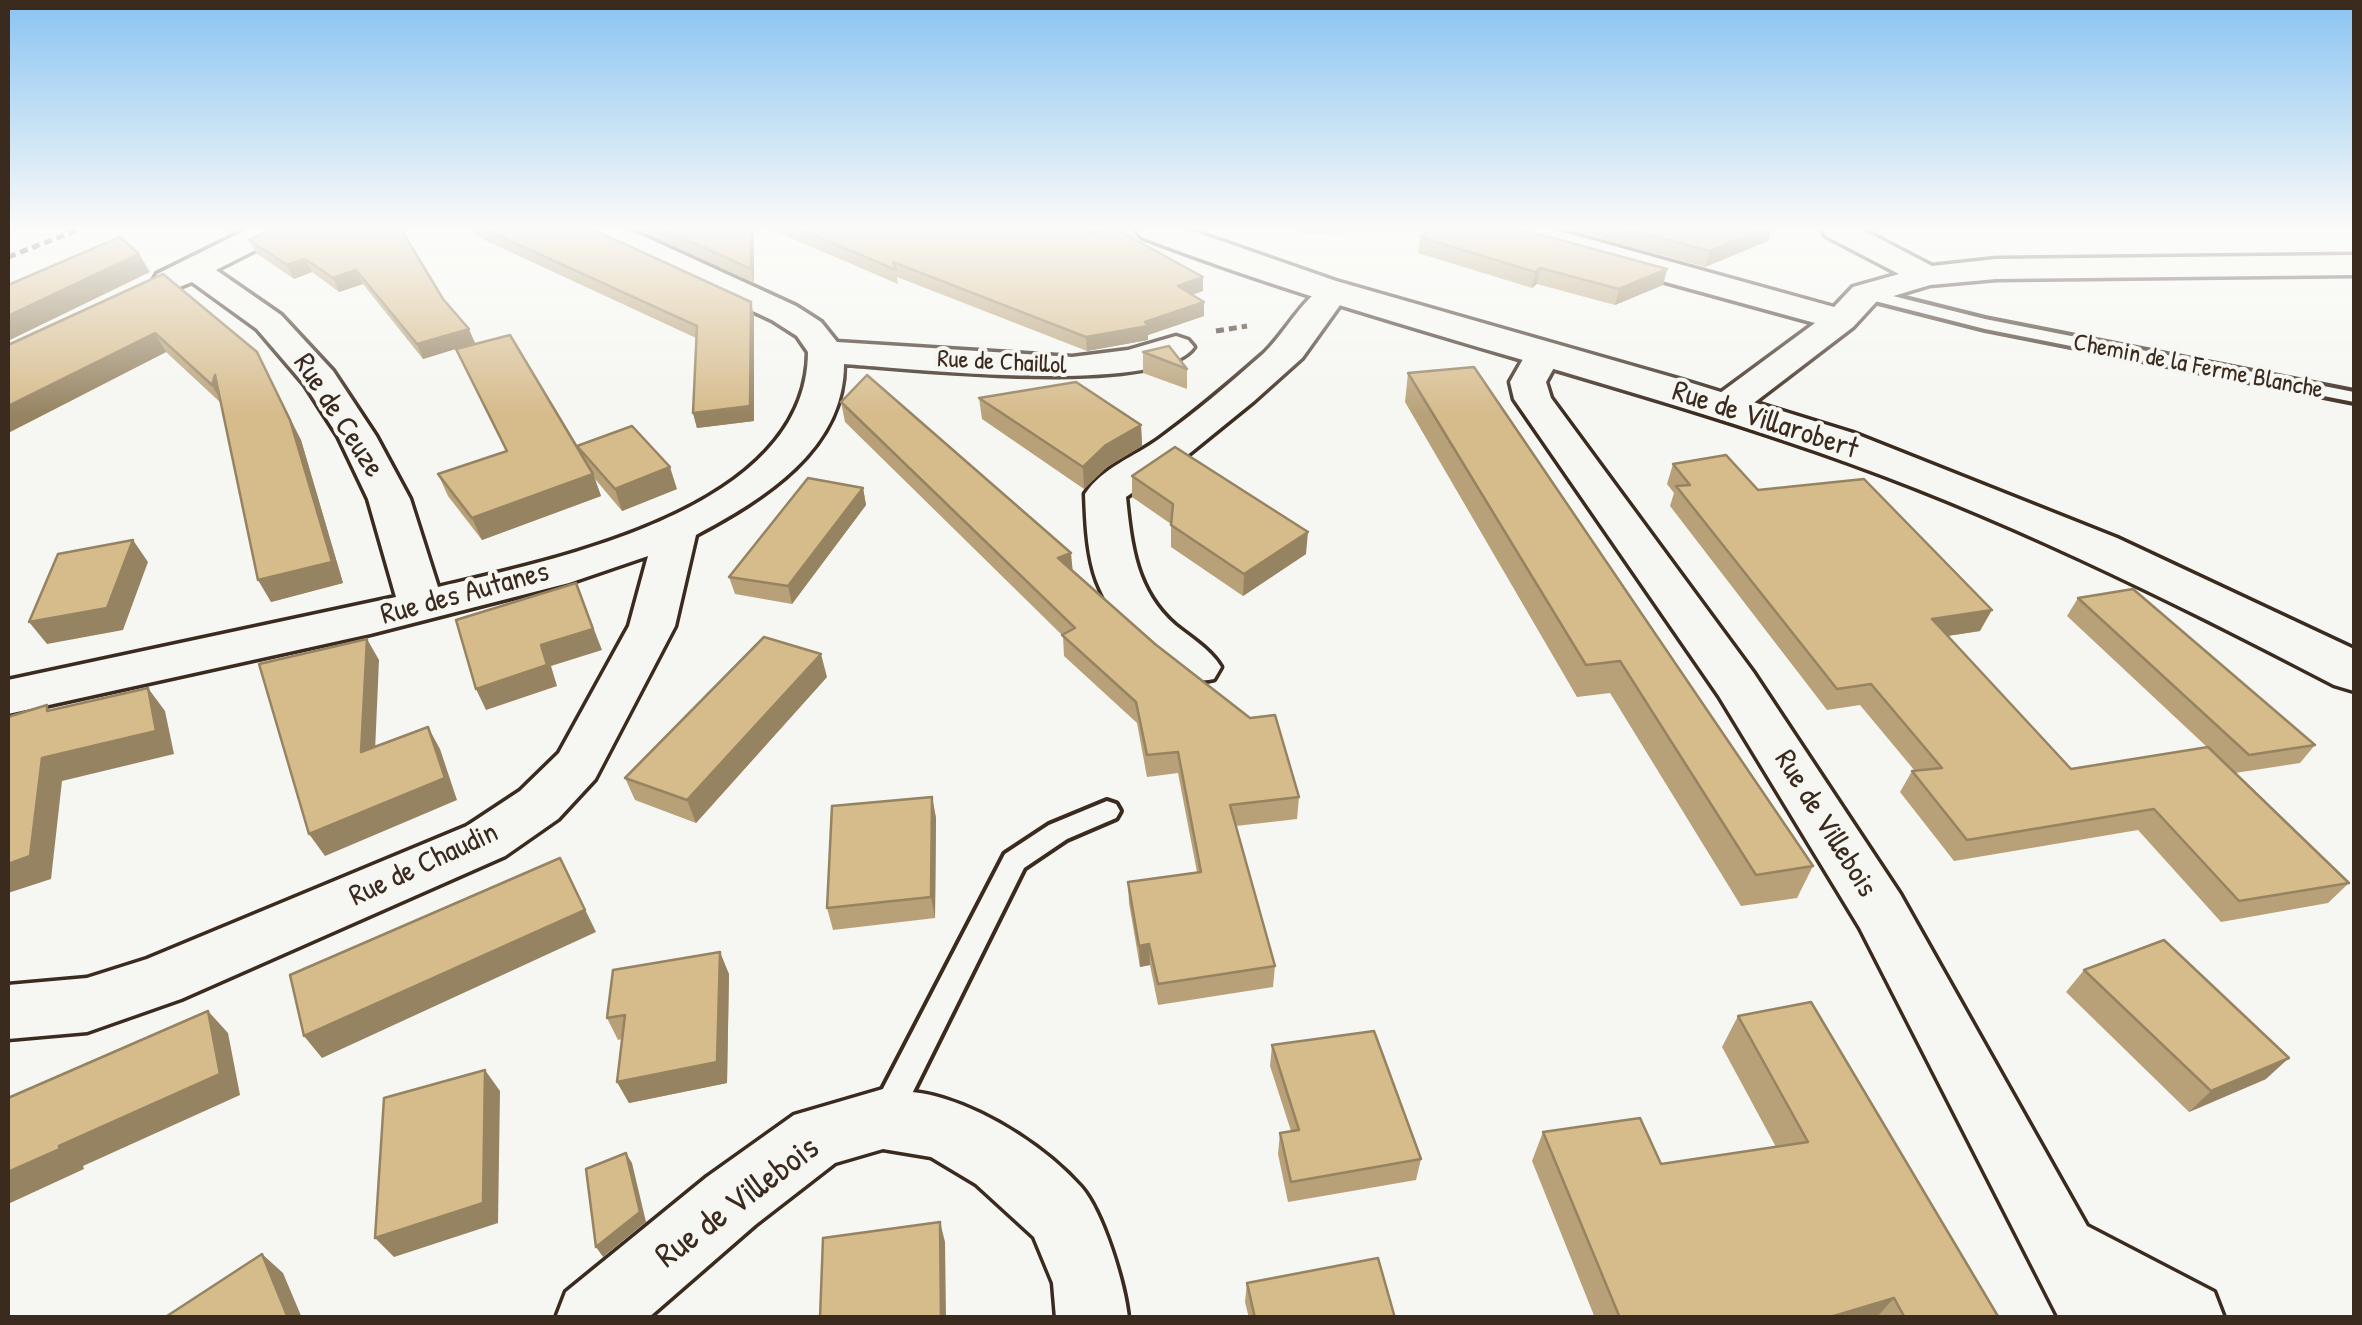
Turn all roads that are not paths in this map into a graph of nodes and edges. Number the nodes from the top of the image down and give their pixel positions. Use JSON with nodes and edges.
{"nodes":[{"id":1,"x":148,"y":291,"type":"edge"},
{"id":2,"x":225,"y":291,"type":"edge"},
{"id":3,"x":736,"y":291,"type":"edge"},
{"id":4,"x":1286,"y":291,"type":"edge"},
{"id":5,"x":1738,"y":291,"type":"edge"},
{"id":6,"x":1864,"y":291,"type":"edge"},
{"id":7,"x":1876,"y":291,"type":"edge"},
{"id":8,"x":143,"y":293,"type":"edge"},
{"id":9,"x":1865,"y":294,"type":"junction"},
{"id":10,"x":1320,"y":307,"type":"junction"},
{"id":11,"x":1840,"y":320,"type":"junction"},
{"id":12,"x":1176,"y":348,"type":"edge"},
{"id":13,"x":826,"y":352,"type":"junction"},
{"id":14,"x":1542,"y":355,"type":"junction"},
{"id":15,"x":2354,"y":397,"type":"edge"},
{"id":16,"x":1725,"y":406,"type":"junction"},
{"id":17,"x":677,"y":528,"type":"junction"},
{"id":18,"x":421,"y":606,"type":"junction"},
{"id":19,"x":1197,"y":667,"type":"dead end"},
{"id":20,"x":2354,"y":672,"type":"edge"},
{"id":21,"x":8,"y":698,"type":"edge"},
{"id":22,"x":1107,"y":811,"type":"dead end"},
{"id":23,"x":8,"y":1012,"type":"edge"},
{"id":24,"x":883,"y":1120,"type":"junction"},
{"id":25,"x":2062,"y":1250,"type":"junction"},
{"id":26,"x":592,"y":1318,"type":"edge"},
{"id":27,"x":1092,"y":1318,"type":"edge"},
{"id":28,"x":2098,"y":1318,"type":"edge"},
{"id":29,"x":2188,"y":1318,"type":"edge"}],
"edges":[{"from":1,"to":8,"type":"street"},
{"from":2,"to":18,"type":"street","name":"Rue de Ceuze"},
{"from":3,"to":13,"type":"street"},
{"from":4,"to":10,"type":"main road","name":"Rue de Villarobert"},
{"from":5,"to":11,"type":"street"},
{"from":6,"to":9,"type":"street"},
{"from":7,"to":9,"type":"street"},
{"from":9,"to":11,"type":"street"},
{"from":9,"to":15,"type":"lane","name":"Chemin de la Ferme Blanche"},
{"from":10,"to":14,"type":"main road","name":"Rue de Villarobert"},
{"from":10,"to":19,"type":"street"},
{"from":11,"to":16,"type":"street"},
{"from":12,"to":13,"type":"street","name":"Rue de Chaillol"},
{"from":13,"to":17,"type":"street","name":"Rue des Autanes"},
{"from":14,"to":16,"type":"main road","name":"Rue de Villarobert"},
{"from":14,"to":25,"type":"street","name":"Rue de Villebois"},
{"from":16,"to":20,"type":"main road","name":"Rue de Villarobert"},
{"from":17,"to":18,"type":"street","name":"Rue des Autanes"},
{"from":17,"to":23,"type":"street","name":"Rue de Chaudin"},
{"from":18,"to":21,"type":"street","name":"Rue des Autanes"},
{"from":22,"to":24,"type":"lane"},
{"from":24,"to":26,"type":"street","name":"Rue de Villebois"},
{"from":24,"to":27,"type":"street","name":"Rue de Villebois"},
{"from":25,"to":28,"type":"street","name":"Rue de Villebois"},
{"from":25,"to":29,"type":"street"}]}
